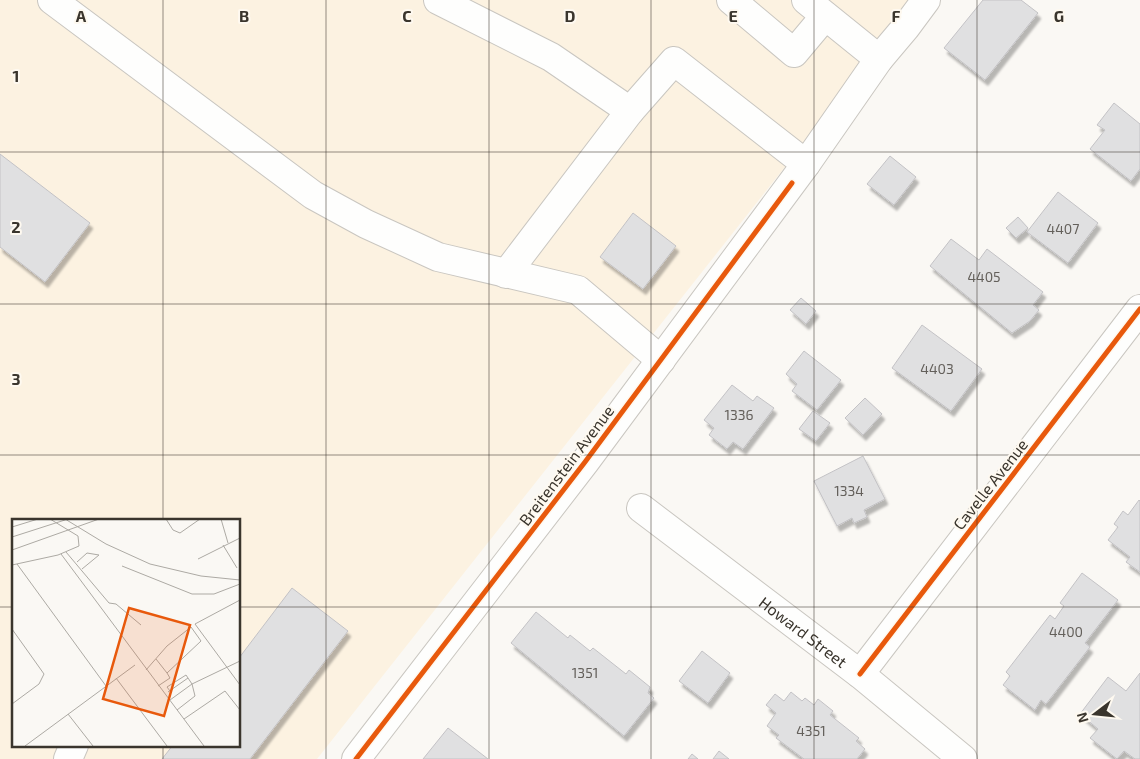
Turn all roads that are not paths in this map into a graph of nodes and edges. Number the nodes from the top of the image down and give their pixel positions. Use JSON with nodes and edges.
{"nodes":[{"id":1,"x":52,"y":0,"type":"edge"},
{"id":2,"x":438,"y":0,"type":"edge"},
{"id":3,"x":731,"y":0,"type":"edge"},
{"id":4,"x":926,"y":0,"type":"edge"},
{"id":5,"x":815,"y":8,"type":"edge"},
{"id":6,"x":878,"y":59,"type":"junction"},
{"id":7,"x":630,"y":111,"type":"junction"},
{"id":8,"x":799,"y":173,"type":"junction"},
{"id":9,"x":506,"y":274,"type":"junction"},
{"id":10,"x":1140,"y":309,"type":"edge"},
{"id":11,"x":661,"y":360,"type":"junction"},
{"id":12,"x":641,"y":508,"type":"dead end"},
{"id":13,"x":860,"y":674,"type":"junction"},
{"id":14,"x":74,"y":746,"type":"edge"},
{"id":15,"x":68,"y":759,"type":"edge"},
{"id":16,"x":356,"y":759,"type":"edge"},
{"id":17,"x":963,"y":759,"type":"edge"}],
"edges":[{"from":1,"to":9,"type":"street"},
{"from":2,"to":7,"type":"street"},
{"from":3,"to":5,"type":"street"},
{"from":4,"to":6,"type":"street","name":"Breitenstein Avenue"},
{"from":5,"to":6,"type":"street"},
{"from":6,"to":8,"type":"street","name":"Breitenstein Avenue"},
{"from":7,"to":8,"type":"street"},
{"from":7,"to":9,"type":"street"},
{"from":8,"to":11,"type":"street","name":"Breitenstein Avenue"},
{"from":9,"to":11,"type":"street"},
{"from":10,"to":13,"type":"street","name":"Cavelle Avenue"},
{"from":11,"to":16,"type":"street","name":"Breitenstein Avenue"},
{"from":12,"to":13,"type":"street","name":"Howard Street"},
{"from":13,"to":17,"type":"street","name":"Howard Street"},
{"from":14,"to":15,"type":"street"}]}
